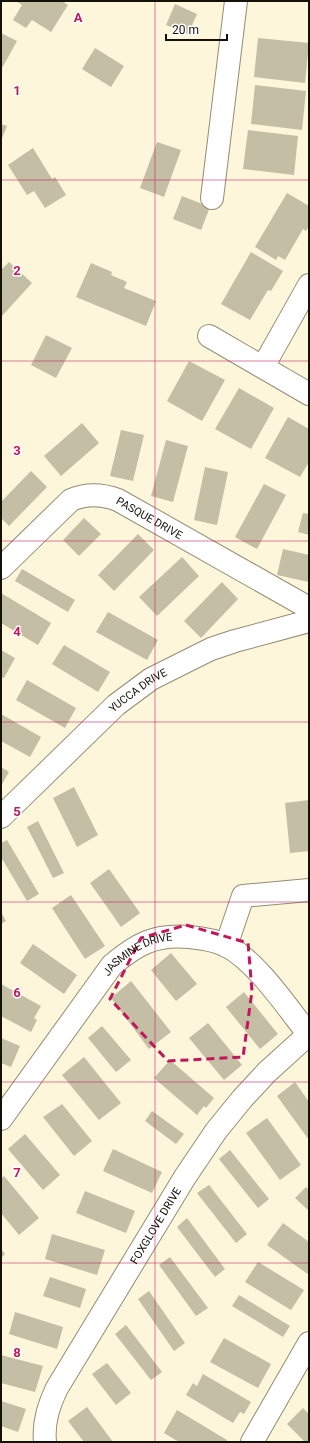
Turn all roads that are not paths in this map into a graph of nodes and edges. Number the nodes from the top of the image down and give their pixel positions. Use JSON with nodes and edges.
{"nodes":[{"id":1,"x":236,"y":1,"type":"edge"},
{"id":2,"x":212,"y":198,"type":"dead end"},
{"id":3,"x":309,"y":285,"type":"edge"},
{"id":4,"x":209,"y":336,"type":"dead end"},
{"id":5,"x":263,"y":367,"type":"junction"},
{"id":6,"x":309,"y":394,"type":"edge"},
{"id":7,"x":1,"y":568,"type":"edge"},
{"id":8,"x":309,"y":608,"type":"edge"},
{"id":9,"x":309,"y":621,"type":"edge"},
{"id":10,"x":1,"y":817,"type":"edge"},
{"id":11,"x":309,"y":890,"type":"edge"},
{"id":12,"x":226,"y":946,"type":"junction"},
{"id":13,"x":309,"y":1035,"type":"edge"},
{"id":14,"x":1,"y":1119,"type":"edge"},
{"id":15,"x":309,"y":1343,"type":"edge"},
{"id":16,"x":45,"y":1442,"type":"edge"},
{"id":17,"x":252,"y":1442,"type":"edge"}],
"edges":[{"from":1,"to":2,"type":"street"},
{"from":3,"to":5,"type":"street"},
{"from":4,"to":5,"type":"street"},
{"from":5,"to":6,"type":"street"},
{"from":7,"to":8,"type":"street","name":"PASQUE DRIVE"},
{"from":9,"to":10,"type":"street","name":"YUCCA DRIVE"},
{"from":11,"to":12,"type":"street"},
{"from":12,"to":13,"type":"street","name":"JASMINE DRIVE"},
{"from":12,"to":14,"type":"street","name":"JASMINE DRIVE"},
{"from":13,"to":16,"type":"street","name":"FOXGLOVE DRIVE"},
{"from":15,"to":17,"type":"street"}]}
